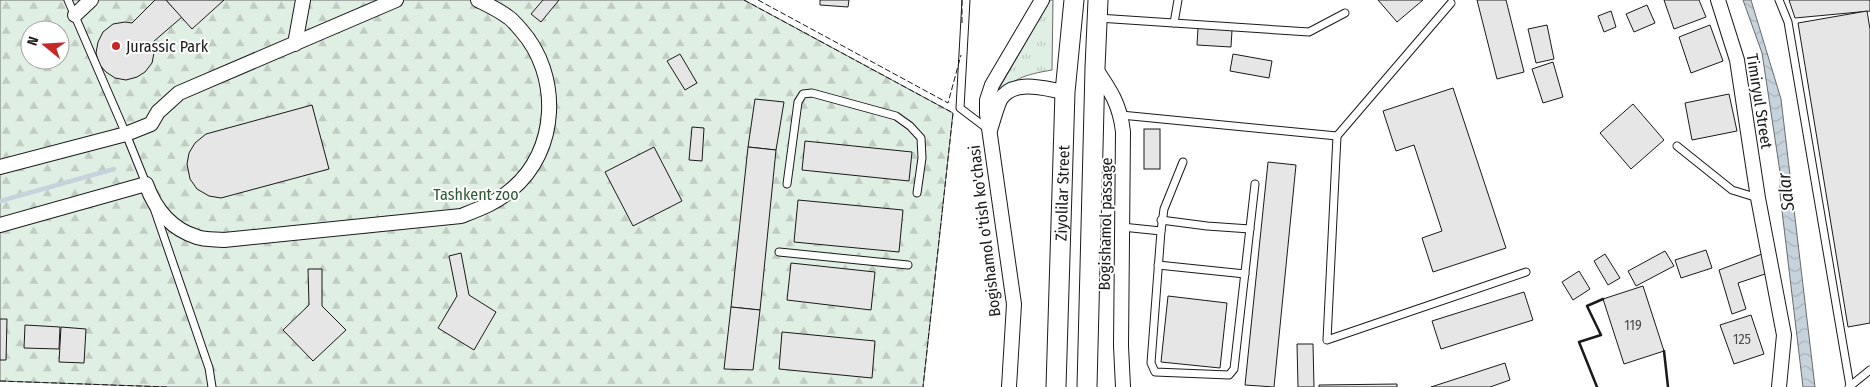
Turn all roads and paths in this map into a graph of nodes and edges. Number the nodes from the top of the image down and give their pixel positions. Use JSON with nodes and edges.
{"nodes":[{"id":1,"x":68,"y":0,"type":"edge"},
{"id":2,"x":91,"y":0,"type":"edge"},
{"id":3,"x":303,"y":0,"type":"edge"},
{"id":4,"x":396,"y":0,"type":"edge"},
{"id":5,"x":478,"y":0,"type":"edge"},
{"id":6,"x":966,"y":0,"type":"edge"},
{"id":7,"x":1042,"y":0,"type":"edge"},
{"id":8,"x":1074,"y":0,"type":"edge"},
{"id":9,"x":1178,"y":0,"type":"edge"},
{"id":10,"x":1718,"y":0,"type":"edge"},
{"id":11,"x":1779,"y":0,"type":"edge"},
{"id":12,"x":1451,"y":2,"type":"dead end"},
{"id":13,"x":1098,"y":9,"type":"edge"},
{"id":14,"x":1345,"y":13,"type":"dead end"},
{"id":15,"x":74,"y":15,"type":"junction"},
{"id":16,"x":1174,"y":23,"type":"junction"},
{"id":17,"x":295,"y":44,"type":"junction"},
{"id":18,"x":1095,"y":68,"type":"junction"},
{"id":19,"x":1066,"y":92,"type":"junction"},
{"id":20,"x":1122,"y":115,"type":"junction"},
{"id":21,"x":990,"y":131,"type":"junction"},
{"id":22,"x":126,"y":134,"type":"junction"},
{"id":23,"x":1337,"y":136,"type":"junction"},
{"id":24,"x":1677,"y":146,"type":"dead end"},
{"id":25,"x":1183,"y":162,"type":"dead end"},
{"id":26,"x":0,"y":167,"type":"edge"},
{"id":27,"x":146,"y":184,"type":"junction"},
{"id":28,"x":787,"y":184,"type":"dead end"},
{"id":29,"x":1256,"y":184,"type":"dead end"},
{"id":30,"x":917,"y":193,"type":"dead end"},
{"id":31,"x":1758,"y":198,"type":"junction"},
{"id":32,"x":1161,"y":220,"type":"junction"},
{"id":33,"x":0,"y":225,"type":"edge"},
{"id":34,"x":1122,"y":227,"type":"junction"},
{"id":35,"x":1250,"y":229,"type":"junction"},
{"id":36,"x":1161,"y":231,"type":"junction"},
{"id":37,"x":780,"y":252,"type":"dead end"},
{"id":38,"x":908,"y":265,"type":"dead end"},
{"id":39,"x":1158,"y":265,"type":"junction"},
{"id":40,"x":1526,"y":272,"type":"dead end"},
{"id":41,"x":1245,"y":274,"type":"junction"},
{"id":42,"x":1059,"y":307,"type":"junction"},
{"id":43,"x":1090,"y":307,"type":"junction"},
{"id":44,"x":1870,"y":370,"type":"edge"},
{"id":45,"x":1850,"y":386,"type":"edge"},
{"id":46,"x":212,"y":387,"type":"edge"},
{"id":47,"x":1009,"y":387,"type":"edge"},
{"id":48,"x":1056,"y":387,"type":"edge"},
{"id":49,"x":1087,"y":387,"type":"edge"},
{"id":50,"x":1123,"y":387,"type":"edge"},
{"id":51,"x":1778,"y":387,"type":"edge"}],
"edges":[{"from":1,"to":15,"type":"lane"},
{"from":2,"to":15,"type":"street"},
{"from":3,"to":17,"type":"street"},
{"from":4,"to":17,"type":"street"},
{"from":5,"to":27,"type":"street"},
{"from":6,"to":21,"type":"lane"},
{"from":7,"to":21,"type":"street","name":"Bogishamol o'tish ko'chasi"},
{"from":8,"to":19,"type":"main road","name":"Ziyolilar Street"},
{"from":9,"to":16,"type":"lane"},
{"from":10,"to":31,"type":"street","name":"Timiryul Street"},
{"from":11,"to":45,"type":"lane"},
{"from":12,"to":23,"type":"lane"},
{"from":13,"to":16,"type":"lane"},
{"from":13,"to":18,"type":"main road","name":"Ziyolilar Street"},
{"from":14,"to":16,"type":"lane"},
{"from":15,"to":22,"type":"lane"},
{"from":17,"to":22,"type":"street"},
{"from":18,"to":20,"type":"street","name":"Bogishamol passage"},
{"from":18,"to":43,"type":"main road","name":"Ziyolilar Street"},
{"from":19,"to":21,"type":"street","name":"Bogishamol o'tish ko'chasi"},
{"from":19,"to":42,"type":"main road","name":"Ziyolilar Street"},
{"from":20,"to":23,"type":"lane"},
{"from":20,"to":34,"type":"street","name":"Bogishamol passage"},
{"from":21,"to":47,"type":"street","name":"Bogishamol o'tish ko'chasi"},
{"from":22,"to":26,"type":"street"},
{"from":22,"to":27,"type":"lane"},
{"from":23,"to":40,"type":"lane"},
{"from":24,"to":31,"type":"lane"},
{"from":25,"to":32,"type":"lane"},
{"from":27,"to":33,"type":"street"},
{"from":27,"to":46,"type":"lane"},
{"from":28,"to":30,"type":"lane"},
{"from":29,"to":35,"type":"lane"},
{"from":31,"to":51,"type":"street","name":"Timiryul Street"},
{"from":32,"to":35,"type":"lane"},
{"from":32,"to":36,"type":"lane"},
{"from":34,"to":36,"type":"lane"},
{"from":34,"to":50,"type":"street","name":"Bogishamol passage"},
{"from":35,"to":41,"type":"lane"},
{"from":36,"to":39,"type":"lane"},
{"from":37,"to":38,"type":"lane"},
{"from":39,"to":41,"type":"lane"},
{"from":39,"to":41,"type":"lane"},
{"from":42,"to":43,"type":"main road"},
{"from":42,"to":48,"type":"main road","name":"Ziyolilar Street"},
{"from":43,"to":49,"type":"main road","name":"Ziyolilar Street"},
{"from":44,"to":45,"type":"lane"}]}
